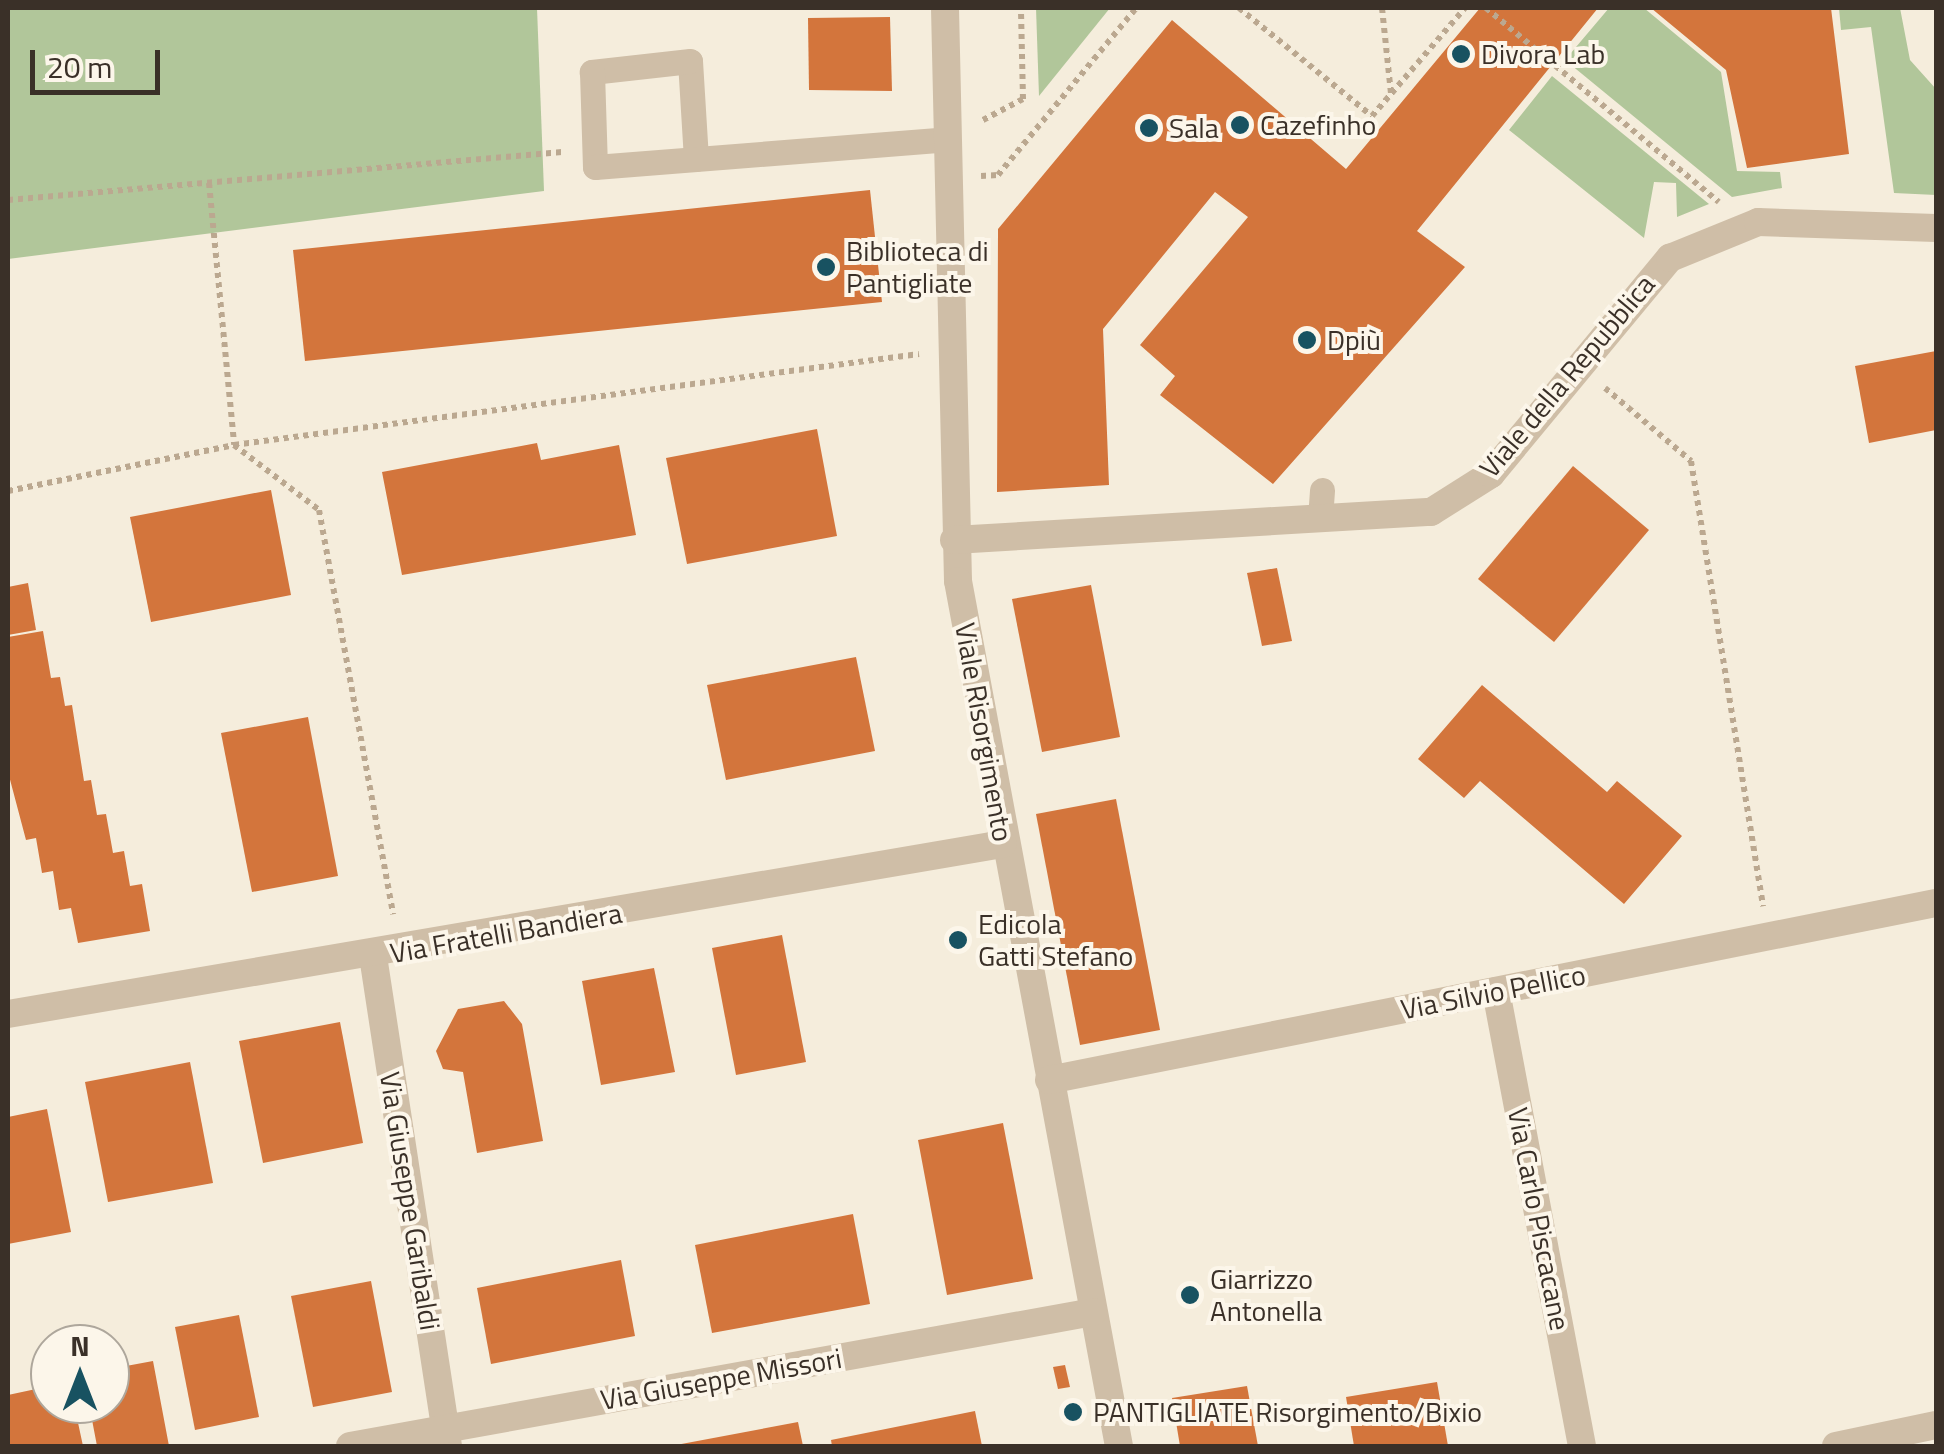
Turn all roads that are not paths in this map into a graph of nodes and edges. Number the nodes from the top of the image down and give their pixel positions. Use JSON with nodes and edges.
{"nodes":[{"id":1,"x":945,"y":8,"type":"edge"},
{"id":2,"x":947,"y":140,"type":"junction"},
{"id":3,"x":696,"y":159,"type":"junction"},
{"id":4,"x":1936,"y":228,"type":"edge"},
{"id":5,"x":1322,"y":490,"type":"dead end"},
{"id":6,"x":1320,"y":519,"type":"junction"},
{"id":7,"x":954,"y":540,"type":"junction"},
{"id":8,"x":1003,"y":844,"type":"junction"},
{"id":9,"x":1936,"y":903,"type":"edge"},
{"id":10,"x":387,"y":954,"type":"junction"},
{"id":11,"x":1496,"y":992,"type":"junction"},
{"id":12,"x":8,"y":1014,"type":"edge"},
{"id":13,"x":1049,"y":1080,"type":"junction"},
{"id":14,"x":1093,"y":1312,"type":"junction"},
{"id":15,"x":1936,"y":1425,"type":"edge"},
{"id":16,"x":446,"y":1437,"type":"edge"},
{"id":17,"x":350,"y":1446,"type":"edge"},
{"id":18,"x":1119,"y":1446,"type":"edge"},
{"id":19,"x":1582,"y":1446,"type":"edge"},
{"id":20,"x":1836,"y":1446,"type":"edge"}],
"edges":[{"from":1,"to":2,"type":"street","name":"Viale Risorgimento"},
{"from":2,"to":3,"type":"lane"},
{"from":2,"to":7,"type":"street","name":"Viale Risorgimento"},
{"from":3,"to":3,"type":"lane"},
{"from":4,"to":6,"type":"street","name":"Viale della Repubblica"},
{"from":5,"to":6,"type":"lane"},
{"from":6,"to":7,"type":"street","name":"Viale della Repubblica"},
{"from":7,"to":8,"type":"street","name":"Viale Risorgimento"},
{"from":8,"to":10,"type":"street","name":"Via Fratelli Bandiera"},
{"from":8,"to":13,"type":"street","name":"Viale Risorgimento"},
{"from":9,"to":11,"type":"street","name":"Via Silvio Pellico"},
{"from":10,"to":12,"type":"street","name":"Via Fratelli Bandiera"},
{"from":10,"to":16,"type":"street","name":"Via Giuseppe Garibaldi"},
{"from":11,"to":13,"type":"street","name":"Via Silvio Pellico"},
{"from":11,"to":19,"type":"street","name":"Via Carlo Piscacane"},
{"from":13,"to":14,"type":"street","name":"Viale Risorgimento"},
{"from":14,"to":16,"type":"street","name":"Via Giuseppe Missori"},
{"from":14,"to":18,"type":"street","name":"Viale Risorgimento"},
{"from":15,"to":20,"type":"street"},
{"from":16,"to":17,"type":"street","name":"Via Giuseppe Missori"}]}
